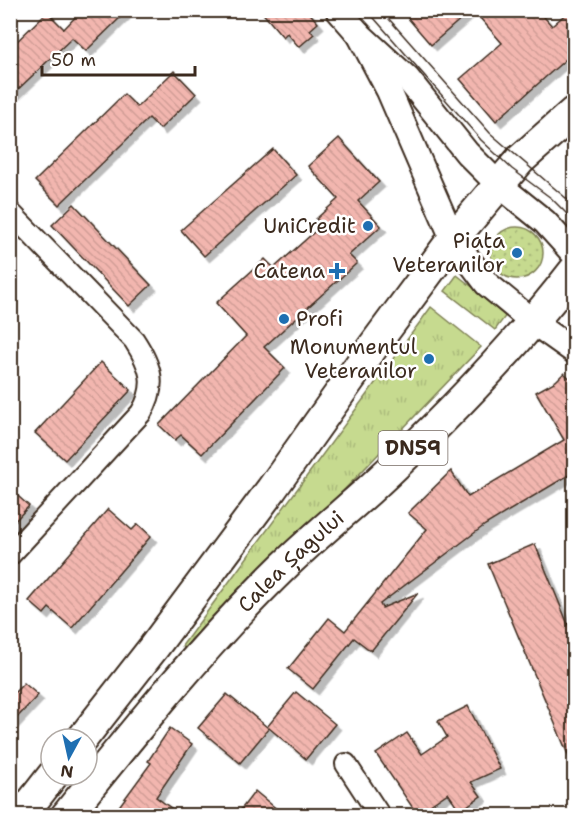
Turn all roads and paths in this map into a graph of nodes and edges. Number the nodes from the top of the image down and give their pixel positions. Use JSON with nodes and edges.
{"nodes":[{"id":1,"x":338,"y":10,"type":"edge"},
{"id":2,"x":358,"y":34,"type":"junction"},
{"id":3,"x":574,"y":112,"type":"edge"},
{"id":4,"x":498,"y":184,"type":"junction"},
{"id":5,"x":10,"y":212,"type":"edge"},
{"id":6,"x":453,"y":239,"type":"junction"},
{"id":7,"x":574,"y":254,"type":"edge"},
{"id":8,"x":574,"y":271,"type":"edge"},
{"id":9,"x":533,"y":322,"type":"junction"},
{"id":10,"x":574,"y":351,"type":"edge"},
{"id":11,"x":10,"y":555,"type":"edge"},
{"id":12,"x":91,"y":727,"type":"edge"},
{"id":13,"x":346,"y":764,"type":"dead end"},
{"id":14,"x":44,"y":787,"type":"edge"},
{"id":15,"x":21,"y":816,"type":"edge"},
{"id":16,"x":66,"y":816,"type":"edge"},
{"id":17,"x":380,"y":816,"type":"edge"}],
"edges":[{"from":1,"to":2,"type":"street"},
{"from":2,"to":4,"type":"street"},
{"from":2,"to":6,"type":"street"},
{"from":3,"to":4,"type":"main road"},
{"from":4,"to":6,"type":"main road"},
{"from":4,"to":7,"type":"street"},
{"from":5,"to":11,"type":"street"},
{"from":6,"to":9,"type":"street"},
{"from":6,"to":12,"type":"main road"},
{"from":8,"to":9,"type":"main road","number":"DN59"},
{"from":9,"to":10,"type":"street"},
{"from":9,"to":16,"type":"main road","name":"Calea Șagului","number":"DN59"},
{"from":13,"to":17,"type":"street"},
{"from":14,"to":15,"type":"main road"}]}
